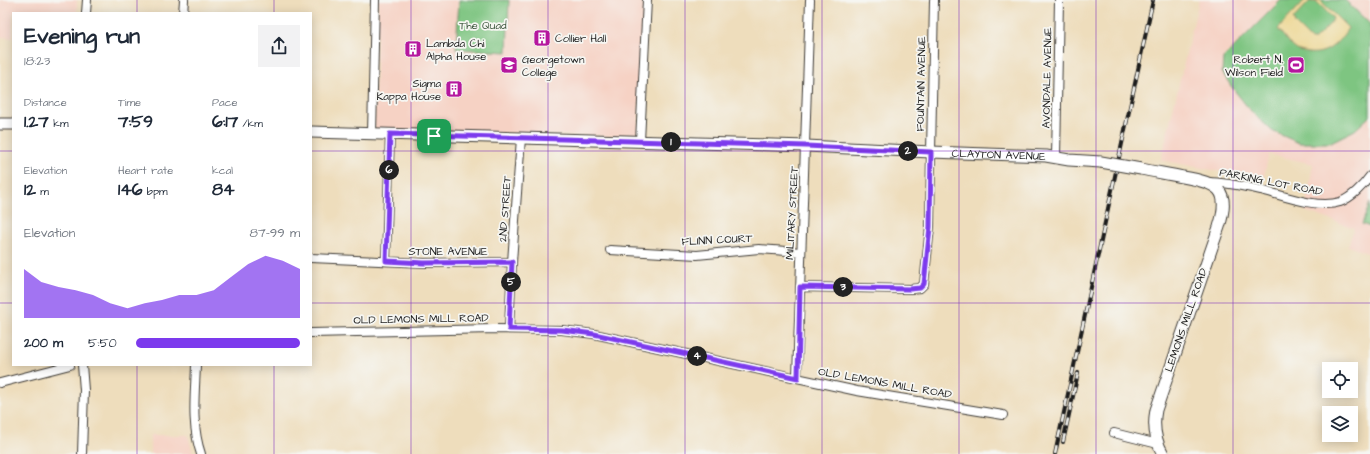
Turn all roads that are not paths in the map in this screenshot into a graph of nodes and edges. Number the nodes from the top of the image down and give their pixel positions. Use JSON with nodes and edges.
{"nodes":[{"id":1,"x":87,"y":0,"type":"edge"},
{"id":2,"x":184,"y":0,"type":"edge"},
{"id":3,"x":375,"y":0,"type":"edge"},
{"id":4,"x":647,"y":0,"type":"edge"},
{"id":5,"x":810,"y":0,"type":"edge"},
{"id":6,"x":934,"y":0,"type":"edge"},
{"id":7,"x":1059,"y":0,"type":"edge"},
{"id":8,"x":86,"y":12,"type":"edge"},
{"id":9,"x":183,"y":12,"type":"edge"},
{"id":10,"x":0,"y":124,"type":"edge"},
{"id":11,"x":12,"y":124,"type":"edge"},
{"id":12,"x":312,"y":132,"type":"edge"},
{"id":13,"x":372,"y":134,"type":"junction"},
{"id":14,"x":390,"y":134,"type":"junction"},
{"id":15,"x":521,"y":138,"type":"junction"},
{"id":16,"x":640,"y":141,"type":"junction"},
{"id":17,"x":806,"y":146,"type":"junction"},
{"id":18,"x":931,"y":152,"type":"junction"},
{"id":19,"x":1056,"y":157,"type":"junction"},
{"id":20,"x":1370,"y":176,"type":"edge"},
{"id":21,"x":1206,"y":182,"type":"junction"},
{"id":22,"x":1222,"y":197,"type":"joint"},
{"id":23,"x":610,"y":250,"type":"dead end"},
{"id":24,"x":801,"y":252,"type":"junction"},
{"id":25,"x":312,"y":258,"type":"edge"},
{"id":26,"x":386,"y":261,"type":"junction"},
{"id":27,"x":512,"y":262,"type":"junction"},
{"id":28,"x":800,"y":287,"type":"junction"},
{"id":29,"x":509,"y":329,"type":"junction"},
{"id":30,"x":312,"y":333,"type":"edge"},
{"id":31,"x":66,"y":366,"type":"edge"},
{"id":32,"x":82,"y":366,"type":"edge"},
{"id":33,"x":196,"y":366,"type":"edge"},
{"id":34,"x":798,"y":378,"type":"junction"},
{"id":35,"x":0,"y":383,"type":"edge"},
{"id":36,"x":1003,"y":415,"type":"dead end"},
{"id":37,"x":1114,"y":433,"type":"dead end"},
{"id":38,"x":1161,"y":449,"type":"edge"},
{"id":39,"x":82,"y":454,"type":"edge"},
{"id":40,"x":201,"y":454,"type":"edge"}],
"edges":[{"from":1,"to":8,"type":"street"},
{"from":2,"to":9,"type":"street"},
{"from":3,"to":13,"type":"street"},
{"from":4,"to":16,"type":"street"},
{"from":5,"to":17,"type":"street","name":"MILITARY STREET"},
{"from":6,"to":18,"type":"street","name":"FOUNTAIN AVENUE"},
{"from":7,"to":19,"type":"street","name":"AVONDALE AVENUE"},
{"from":10,"to":11,"type":"street"},
{"from":12,"to":13,"type":"street","name":"CLAYTON AVENUE"},
{"from":13,"to":14,"type":"street","name":"CLAYTON AVENUE"},
{"from":14,"to":15,"type":"street","name":"CLAYTON AVENUE"},
{"from":14,"to":26,"type":"street"},
{"from":15,"to":16,"type":"street","name":"CLAYTON AVENUE"},
{"from":15,"to":27,"type":"street","name":"2ND STREET"},
{"from":16,"to":17,"type":"street","name":"CLAYTON AVENUE"},
{"from":17,"to":18,"type":"street","name":"CLAYTON AVENUE"},
{"from":17,"to":24,"type":"street","name":"MILITARY STREET"},
{"from":18,"to":19,"type":"street","name":"CLAYTON AVENUE"},
{"from":18,"to":28,"type":"street","name":"FOUNTAIN AVENUE"},
{"from":19,"to":21,"type":"street","name":"CLAYTON AVENUE","bridge":true},
{"from":20,"to":21,"type":"street","name":"PARKING LOT ROAD"},
{"from":21,"to":22,"type":"street","name":"CLAYTON AVENUE"},
{"from":22,"to":38,"type":"street","name":"LEMONS MILL ROAD"},
{"from":23,"to":24,"type":"street","name":"FLINN COURT"},
{"from":24,"to":28,"type":"street","name":"MILITARY STREET"},
{"from":25,"to":26,"type":"street","name":"STONE AVENUE"},
{"from":26,"to":27,"type":"street","name":"STONE AVENUE"},
{"from":27,"to":29,"type":"street","name":"2ND STREET"},
{"from":28,"to":34,"type":"street","name":"MILITARY STREET"},
{"from":29,"to":30,"type":"street","name":"OLD LEMONS MILL ROAD"},
{"from":29,"to":34,"type":"street","name":"OLD LEMONS MILL ROAD"},
{"from":31,"to":35,"type":"street"},
{"from":32,"to":39,"type":"street"},
{"from":33,"to":40,"type":"street"},
{"from":34,"to":36,"type":"street","name":"OLD LEMONS MILL ROAD"},
{"from":37,"to":38,"type":"street","name":"LEMONS MILL ROAD"}]}
